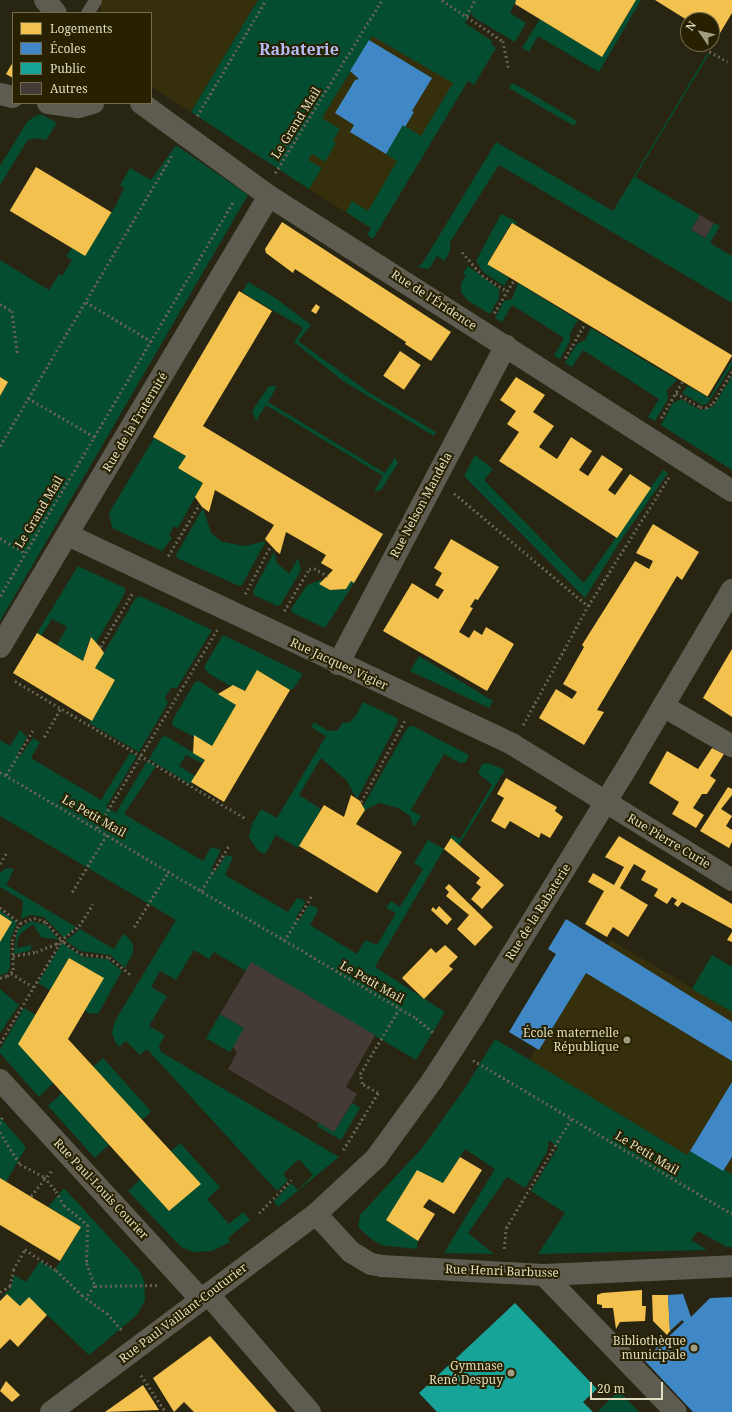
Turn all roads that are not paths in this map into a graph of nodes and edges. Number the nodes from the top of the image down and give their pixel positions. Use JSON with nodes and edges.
{"nodes":[{"id":1,"x":45,"y":0,"type":"edge"},
{"id":2,"x":95,"y":0,"type":"edge"},
{"id":3,"x":55,"y":12,"type":"edge"},
{"id":4,"x":88,"y":12,"type":"edge"},
{"id":5,"x":0,"y":94,"type":"edge"},
{"id":6,"x":12,"y":97,"type":"edge"},
{"id":7,"x":56,"y":104,"type":"edge"},
{"id":8,"x":89,"y":104,"type":"edge"},
{"id":9,"x":142,"y":104,"type":"edge"},
{"id":10,"x":269,"y":196,"type":"junction"},
{"id":11,"x":506,"y":346,"type":"junction"},
{"id":12,"x":732,"y":491,"type":"edge"},
{"id":13,"x":68,"y":535,"type":"junction"},
{"id":14,"x":732,"y":590,"type":"edge"},
{"id":15,"x":0,"y":647,"type":"edge"},
{"id":16,"x":338,"y":664,"type":"junction"},
{"id":17,"x":663,"y":706,"type":"junction"},
{"id":18,"x":732,"y":746,"type":"edge"},
{"id":19,"x":606,"y":802,"type":"junction"},
{"id":20,"x":732,"y":880,"type":"edge"},
{"id":21,"x":0,"y":1080,"type":"edge"},
{"id":22,"x":316,"y":1214,"type":"junction"},
{"id":23,"x":732,"y":1266,"type":"edge"},
{"id":24,"x":544,"y":1275,"type":"junction"},
{"id":25,"x":204,"y":1296,"type":"junction"},
{"id":26,"x":51,"y":1412,"type":"edge"},
{"id":27,"x":310,"y":1412,"type":"edge"},
{"id":28,"x":676,"y":1412,"type":"edge"}],
"edges":[{"from":1,"to":3,"type":"street"},
{"from":2,"to":4,"type":"lane"},
{"from":5,"to":6,"type":"street"},
{"from":7,"to":8,"type":"street"},
{"from":9,"to":10,"type":"street","name":"Rue de l'Éridence"},
{"from":10,"to":11,"type":"street","name":"Rue de l'Éridence"},
{"from":10,"to":13,"type":"street","name":"Rue de la Fraternité"},
{"from":11,"to":12,"type":"street","name":"Rue de l'Éridence"},
{"from":11,"to":16,"type":"street","name":"Rue Nelson Mandela"},
{"from":13,"to":15,"type":"street","name":"Rue de la Fraternité"},
{"from":13,"to":16,"type":"street","name":"Rue Jacques Vigier"},
{"from":14,"to":17,"type":"street","name":"Rue de la Rabaterie"},
{"from":16,"to":19,"type":"street","name":"Rue Jacques Vigier"},
{"from":17,"to":18,"type":"street"},
{"from":17,"to":19,"type":"street","name":"Rue de la Rabaterie"},
{"from":19,"to":20,"type":"street","name":"Rue Pierre Curie"},
{"from":19,"to":22,"type":"street","name":"Rue de la Rabaterie"},
{"from":21,"to":25,"type":"street","name":"Rue Paul-Louis Courier"},
{"from":22,"to":24,"type":"street","name":"Rue Henri Barbusse"},
{"from":22,"to":25,"type":"street","name":"Rue Paul Vaillant-Couturier"},
{"from":23,"to":24,"type":"street","name":"Rue Henri Barbusse"},
{"from":24,"to":28,"type":"street"},
{"from":25,"to":26,"type":"street","name":"Rue Paul Vaillant-Couturier"},
{"from":25,"to":27,"type":"street","name":"Rue Paul-Louis Courier"}]}
